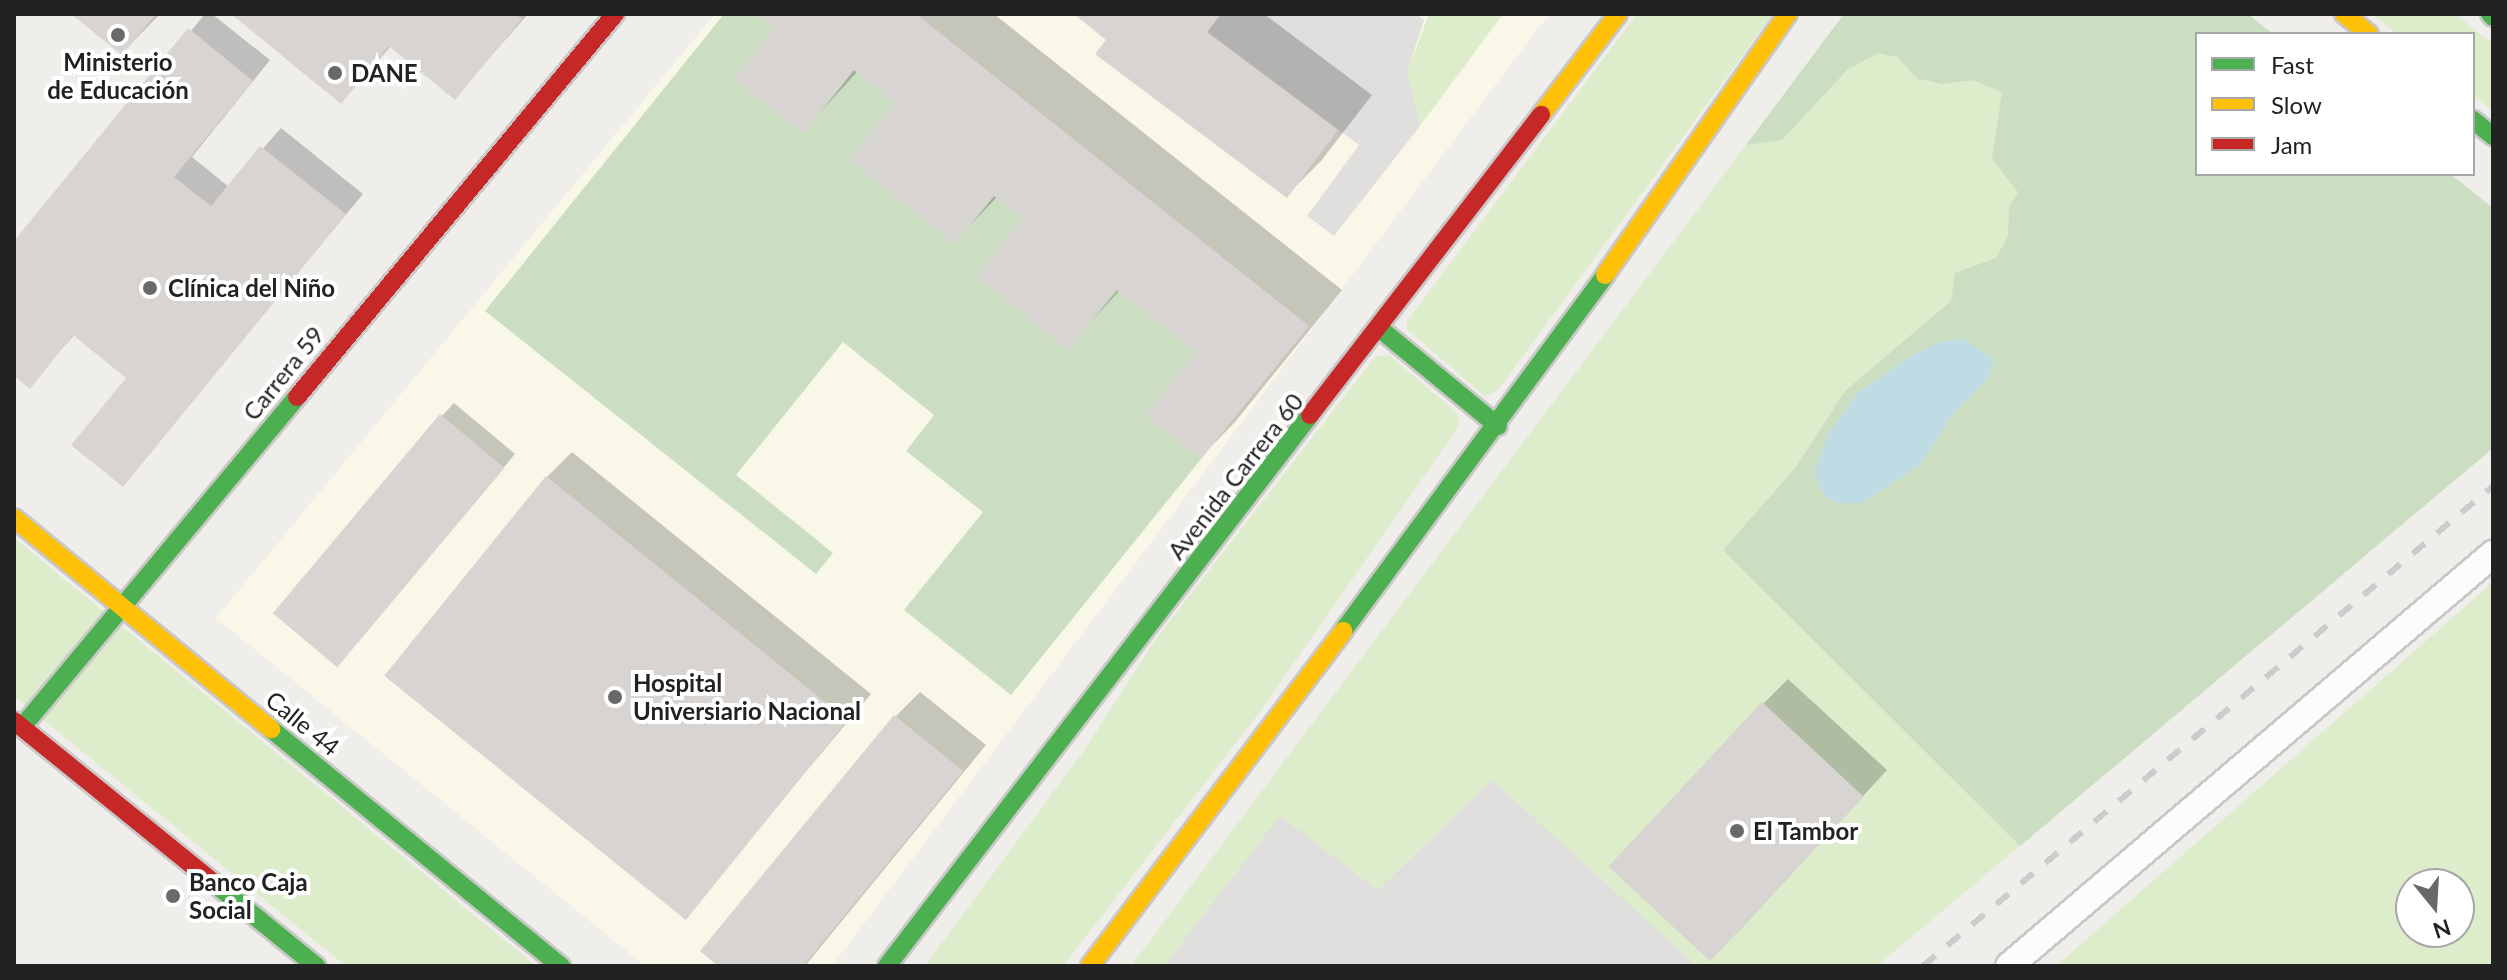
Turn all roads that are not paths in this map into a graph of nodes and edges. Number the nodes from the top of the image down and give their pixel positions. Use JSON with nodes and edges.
{"nodes":[{"id":1,"x":615,"y":14,"type":"edge"},
{"id":2,"x":1618,"y":14,"type":"edge"},
{"id":3,"x":1788,"y":14,"type":"edge"},
{"id":4,"x":2344,"y":14,"type":"edge"},
{"id":5,"x":2366,"y":32,"type":"edge"},
{"id":6,"x":2475,"y":122,"type":"edge"},
{"id":7,"x":2493,"y":136,"type":"edge"},
{"id":8,"x":1379,"y":328,"type":"junction"},
{"id":9,"x":1498,"y":426,"type":"junction"},
{"id":10,"x":14,"y":518,"type":"edge"},
{"id":11,"x":2493,"y":554,"type":"edge"},
{"id":12,"x":122,"y":607,"type":"junction"},
{"id":13,"x":18,"y":724,"type":"edge"},
{"id":14,"x":316,"y":966,"type":"edge"},
{"id":15,"x":561,"y":966,"type":"edge"},
{"id":16,"x":887,"y":966,"type":"edge"},
{"id":17,"x":1090,"y":966,"type":"edge"},
{"id":18,"x":2009,"y":966,"type":"edge"}],
"edges":[{"from":1,"to":12,"type":"main road","name":"Carrera 59"},
{"from":2,"to":8,"type":"main road","name":"Avenida Carrera 60"},
{"from":3,"to":9,"type":"main road"},
{"from":4,"to":5,"type":"main road"},
{"from":6,"to":7,"type":"main road"},
{"from":8,"to":9,"type":"main road"},
{"from":8,"to":16,"type":"main road","name":"Avenida Carrera 60"},
{"from":9,"to":17,"type":"main road"},
{"from":10,"to":12,"type":"main road","name":"Calle 44"},
{"from":11,"to":18,"type":"street"},
{"from":12,"to":13,"type":"main road","name":"Carrera 59"},
{"from":12,"to":15,"type":"main road","name":"Calle 44"},
{"from":13,"to":14,"type":"main road"}]}
